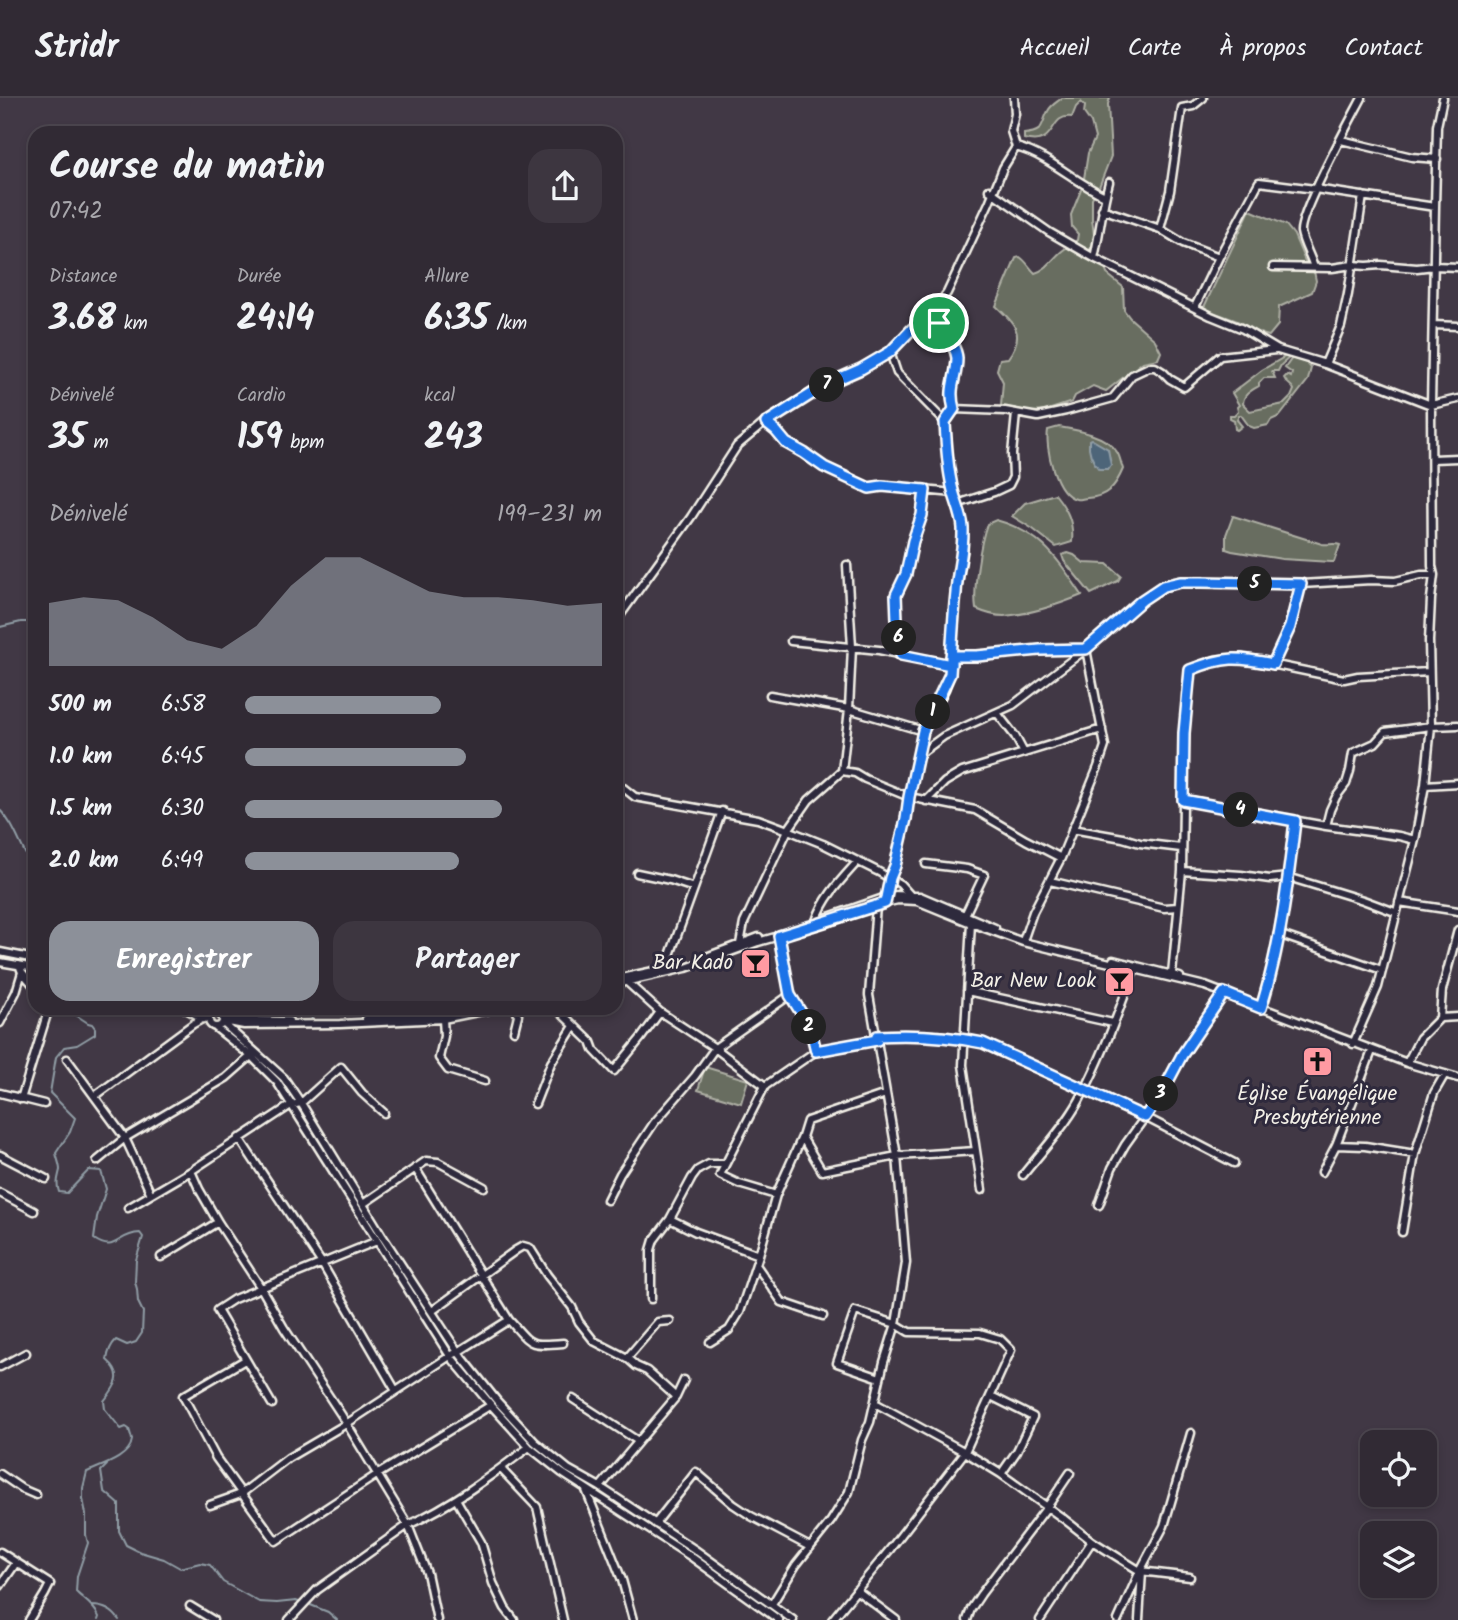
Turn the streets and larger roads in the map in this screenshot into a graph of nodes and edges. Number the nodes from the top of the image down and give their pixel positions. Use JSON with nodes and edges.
{"nodes":[{"id":1,"x":1014,"y":98,"type":"edge"},
{"id":2,"x":1203,"y":98,"type":"edge"},
{"id":3,"x":1362,"y":98,"type":"edge"},
{"id":4,"x":1443,"y":98,"type":"edge"},
{"id":5,"x":1341,"y":140,"type":"junction"},
{"id":6,"x":1016,"y":147,"type":"junction"},
{"id":7,"x":1437,"y":159,"type":"junction"},
{"id":8,"x":1109,"y":182,"type":"dead end"},
{"id":9,"x":1315,"y":189,"type":"junction"},
{"id":10,"x":991,"y":191,"type":"junction"},
{"id":11,"x":1105,"y":196,"type":"junction"},
{"id":12,"x":1363,"y":196,"type":"junction"},
{"id":13,"x":1435,"y":207,"type":"junction"},
{"id":14,"x":1102,"y":209,"type":"junction"},
{"id":15,"x":1160,"y":229,"type":"junction"},
{"id":16,"x":1219,"y":257,"type":"junction"},
{"id":17,"x":1094,"y":258,"type":"junction"},
{"id":18,"x":1352,"y":265,"type":"junction"},
{"id":19,"x":1273,"y":267,"type":"dead end"},
{"id":20,"x":1434,"y":267,"type":"junction"},
{"id":21,"x":1458,"y":267,"type":"edge"},
{"id":22,"x":1314,"y":268,"type":"junction"},
{"id":23,"x":1195,"y":307,"type":"junction"},
{"id":24,"x":935,"y":309,"type":"junction"},
{"id":25,"x":1433,"y":325,"type":"junction"},
{"id":26,"x":1458,"y":326,"type":"edge"},
{"id":27,"x":1278,"y":349,"type":"junction"},
{"id":28,"x":890,"y":352,"type":"junction"},
{"id":29,"x":1325,"y":364,"type":"junction"},
{"id":30,"x":1458,"y":399,"type":"edge"},
{"id":31,"x":1432,"y":405,"type":"junction"},
{"id":32,"x":954,"y":409,"type":"junction"},
{"id":33,"x":1016,"y":414,"type":"junction"},
{"id":34,"x":945,"y":422,"type":"junction"},
{"id":35,"x":766,"y":423,"type":"junction"},
{"id":36,"x":1458,"y":458,"type":"edge"},
{"id":37,"x":1432,"y":459,"type":"junction"},
{"id":38,"x":925,"y":490,"type":"junction"},
{"id":39,"x":954,"y":494,"type":"junction"},
{"id":40,"x":957,"y":503,"type":"junction"},
{"id":41,"x":847,"y":565,"type":"dead end"},
{"id":42,"x":1434,"y":575,"type":"junction"},
{"id":43,"x":1301,"y":584,"type":"junction"},
{"id":44,"x":623,"y":611,"type":"edge"},
{"id":45,"x":791,"y":641,"type":"dead end"},
{"id":46,"x":852,"y":647,"type":"junction"},
{"id":47,"x":1086,"y":649,"type":"junction"},
{"id":48,"x":901,"y":655,"type":"junction"},
{"id":49,"x":951,"y":656,"type":"junction"},
{"id":50,"x":1273,"y":664,"type":"junction"},
{"id":51,"x":951,"y":665,"type":"junction"},
{"id":52,"x":1429,"y":672,"type":"junction"},
{"id":53,"x":770,"y":695,"type":"dead end"},
{"id":54,"x":849,"y":709,"type":"junction"},
{"id":55,"x":997,"y":713,"type":"junction"},
{"id":56,"x":1458,"y":725,"type":"edge"},
{"id":57,"x":1431,"y":726,"type":"junction"},
{"id":58,"x":1102,"y":729,"type":"junction"},
{"id":59,"x":923,"y":731,"type":"junction"},
{"id":60,"x":1024,"y":753,"type":"junction"},
{"id":61,"x":918,"y":755,"type":"junction"},
{"id":62,"x":842,"y":771,"type":"junction"},
{"id":63,"x":1458,"y":783,"type":"edge"},
{"id":64,"x":1425,"y":785,"type":"junction"},
{"id":65,"x":623,"y":788,"type":"edge"},
{"id":66,"x":909,"y":797,"type":"junction"},
{"id":67,"x":1183,"y":800,"type":"junction"},
{"id":68,"x":926,"y":801,"type":"junction"},
{"id":69,"x":722,"y":811,"type":"junction"},
{"id":70,"x":1295,"y":821,"type":"junction"},
{"id":71,"x":1326,"y":826,"type":"junction"},
{"id":72,"x":1072,"y":829,"type":"junction"},
{"id":73,"x":788,"y":830,"type":"junction"},
{"id":74,"x":1415,"y":840,"type":"junction"},
{"id":75,"x":1181,"y":848,"type":"junction"},
{"id":76,"x":1060,"y":858,"type":"junction"},
{"id":77,"x":858,"y":861,"type":"junction"},
{"id":78,"x":926,"y":864,"type":"dead end"},
{"id":79,"x":1182,"y":871,"type":"junction"},
{"id":80,"x":637,"y":873,"type":"dead end"},
{"id":81,"x":1288,"y":877,"type":"junction"},
{"id":82,"x":890,"y":878,"type":"junction"},
{"id":83,"x":1050,"y":881,"type":"junction"},
{"id":84,"x":694,"y":888,"type":"junction"},
{"id":85,"x":910,"y":895,"type":"junction"},
{"id":86,"x":885,"y":900,"type":"junction"},
{"id":87,"x":1399,"y":902,"type":"junction"},
{"id":88,"x":876,"y":906,"type":"junction"},
{"id":89,"x":1178,"y":907,"type":"junction"},
{"id":90,"x":1458,"y":911,"type":"edge"},
{"id":91,"x":1395,"y":912,"type":"junction"},
{"id":92,"x":965,"y":915,"type":"junction"},
{"id":93,"x":816,"y":921,"type":"junction"},
{"id":94,"x":971,"y":923,"type":"junction"},
{"id":95,"x":1458,"y":930,"type":"edge"},
{"id":96,"x":1278,"y":934,"type":"junction"},
{"id":97,"x":779,"y":936,"type":"junction"},
{"id":98,"x":1024,"y":938,"type":"junction"},
{"id":99,"x":740,"y":944,"type":"junction"},
{"id":100,"x":0,"y":952,"type":"edge"},
{"id":101,"x":28,"y":958,"type":"edge"},
{"id":102,"x":0,"y":962,"type":"edge"},
{"id":103,"x":28,"y":968,"type":"edge"},
{"id":104,"x":21,"y":969,"type":"junction"},
{"id":105,"x":665,"y":969,"type":"junction"},
{"id":106,"x":1134,"y":969,"type":"junction"},
{"id":107,"x":1382,"y":970,"type":"junction"},
{"id":108,"x":1172,"y":974,"type":"junction"},
{"id":109,"x":28,"y":978,"type":"edge"},
{"id":110,"x":623,"y":978,"type":"edge"},
{"id":111,"x":623,"y":981,"type":"edge"},
{"id":112,"x":627,"y":982,"type":"junction"},
{"id":113,"x":1205,"y":986,"type":"junction"},
{"id":114,"x":967,"y":991,"type":"junction"},
{"id":115,"x":1224,"y":993,"type":"junction"},
{"id":116,"x":790,"y":995,"type":"junction"},
{"id":117,"x":1261,"y":1008,"type":"junction"},
{"id":118,"x":660,"y":1012,"type":"junction"},
{"id":119,"x":47,"y":1015,"type":"edge"},
{"id":120,"x":197,"y":1015,"type":"edge"},
{"id":121,"x":216,"y":1015,"type":"edge"},
{"id":122,"x":428,"y":1015,"type":"edge"},
{"id":123,"x":463,"y":1015,"type":"edge"},
{"id":124,"x":518,"y":1015,"type":"edge"},
{"id":125,"x":563,"y":1015,"type":"edge"},
{"id":126,"x":1458,"y":1017,"type":"edge"},
{"id":127,"x":221,"y":1018,"type":"junction"},
{"id":128,"x":1440,"y":1018,"type":"junction"},
{"id":129,"x":443,"y":1019,"type":"junction"},
{"id":130,"x":206,"y":1020,"type":"junction"},
{"id":131,"x":0,"y":1023,"type":"edge"},
{"id":132,"x":313,"y":1023,"type":"junction"},
{"id":133,"x":1113,"y":1023,"type":"junction"},
{"id":134,"x":574,"y":1026,"type":"junction"},
{"id":135,"x":216,"y":1028,"type":"junction"},
{"id":136,"x":514,"y":1031,"type":"dead end"},
{"id":137,"x":877,"y":1038,"type":"junction"},
{"id":138,"x":964,"y":1039,"type":"junction"},
{"id":139,"x":1353,"y":1044,"type":"junction"},
{"id":140,"x":715,"y":1048,"type":"junction"},
{"id":141,"x":816,"y":1051,"type":"junction"},
{"id":142,"x":1372,"y":1051,"type":"junction"},
{"id":143,"x":251,"y":1056,"type":"junction"},
{"id":144,"x":67,"y":1059,"type":"dead end"},
{"id":145,"x":1407,"y":1063,"type":"junction"},
{"id":146,"x":1445,"y":1074,"type":"junction"},
{"id":147,"x":1458,"y":1078,"type":"edge"},
{"id":148,"x":485,"y":1081,"type":"dead end"},
{"id":149,"x":765,"y":1086,"type":"junction"},
{"id":150,"x":1084,"y":1089,"type":"junction"},
{"id":151,"x":0,"y":1093,"type":"edge"},
{"id":152,"x":886,"y":1094,"type":"junction"},
{"id":153,"x":95,"y":1096,"type":"junction"},
{"id":154,"x":21,"y":1099,"type":"junction"},
{"id":155,"x":301,"y":1103,"type":"junction"},
{"id":156,"x":44,"y":1104,"type":"dead end"},
{"id":157,"x":536,"y":1104,"type":"dead end"},
{"id":158,"x":291,"y":1105,"type":"junction"},
{"id":159,"x":384,"y":1113,"type":"dead end"},
{"id":160,"x":1145,"y":1117,"type":"junction"},
{"id":161,"x":802,"y":1137,"type":"junction"},
{"id":162,"x":125,"y":1138,"type":"junction"},
{"id":163,"x":239,"y":1138,"type":"junction"},
{"id":164,"x":1336,"y":1145,"type":"junction"},
{"id":165,"x":976,"y":1151,"type":"junction"},
{"id":166,"x":1415,"y":1154,"type":"junction"},
{"id":167,"x":0,"y":1155,"type":"edge"},
{"id":168,"x":897,"y":1156,"type":"junction"},
{"id":169,"x":97,"y":1161,"type":"dead end"},
{"id":170,"x":1234,"y":1163,"type":"dead end"},
{"id":171,"x":725,"y":1164,"type":"junction"},
{"id":172,"x":415,"y":1168,"type":"junction"},
{"id":173,"x":191,"y":1171,"type":"junction"},
{"id":174,"x":1322,"y":1172,"type":"dead end"},
{"id":175,"x":1023,"y":1175,"type":"dead end"},
{"id":176,"x":46,"y":1179,"type":"dead end"},
{"id":177,"x":484,"y":1187,"type":"dead end"},
{"id":178,"x":982,"y":1190,"type":"dead end"},
{"id":179,"x":0,"y":1193,"type":"edge"},
{"id":180,"x":151,"y":1194,"type":"junction"},
{"id":181,"x":776,"y":1195,"type":"junction"},
{"id":182,"x":607,"y":1200,"type":"dead end"},
{"id":183,"x":363,"y":1204,"type":"junction"},
{"id":184,"x":1099,"y":1205,"type":"dead end"},
{"id":185,"x":128,"y":1208,"type":"dead end"},
{"id":186,"x":34,"y":1212,"type":"dead end"},
{"id":187,"x":670,"y":1219,"type":"junction"},
{"id":188,"x":218,"y":1222,"type":"junction"},
{"id":189,"x":1402,"y":1232,"type":"dead end"},
{"id":190,"x":377,"y":1241,"type":"junction"},
{"id":191,"x":759,"y":1255,"type":"junction"},
{"id":192,"x":161,"y":1257,"type":"dead end"},
{"id":193,"x":321,"y":1262,"type":"junction"},
{"id":194,"x":756,"y":1265,"type":"junction"},
{"id":195,"x":482,"y":1276,"type":"junction"},
{"id":196,"x":261,"y":1288,"type":"junction"},
{"id":197,"x":651,"y":1299,"type":"dead end"},
{"id":198,"x":432,"y":1311,"type":"junction"},
{"id":199,"x":823,"y":1316,"type":"dead end"},
{"id":200,"x":509,"y":1320,"type":"junction"},
{"id":201,"x":670,"y":1321,"type":"dead end"},
{"id":202,"x":896,"y":1324,"type":"junction"},
{"id":203,"x":710,"y":1342,"type":"dead end"},
{"id":204,"x":563,"y":1343,"type":"dead end"},
{"id":205,"x":458,"y":1352,"type":"junction"},
{"id":206,"x":26,"y":1353,"type":"dead end"},
{"id":207,"x":450,"y":1356,"type":"junction"},
{"id":208,"x":627,"y":1358,"type":"junction"},
{"id":209,"x":245,"y":1360,"type":"junction"},
{"id":210,"x":0,"y":1367,"type":"edge"},
{"id":211,"x":880,"y":1378,"type":"junction"},
{"id":212,"x":684,"y":1380,"type":"dead end"},
{"id":213,"x":396,"y":1391,"type":"junction"},
{"id":214,"x":676,"y":1396,"type":"junction"},
{"id":215,"x":991,"y":1396,"type":"junction"},
{"id":216,"x":573,"y":1399,"type":"dead end"},
{"id":217,"x":875,"y":1403,"type":"junction"},
{"id":218,"x":272,"y":1404,"type":"dead end"},
{"id":219,"x":491,"y":1405,"type":"junction"},
{"id":220,"x":346,"y":1424,"type":"junction"},
{"id":221,"x":1191,"y":1433,"type":"dead end"},
{"id":222,"x":638,"y":1441,"type":"junction"},
{"id":223,"x":529,"y":1447,"type":"junction"},
{"id":224,"x":965,"y":1452,"type":"junction"},
{"id":225,"x":501,"y":1468,"type":"junction"},
{"id":226,"x":1070,"y":1473,"type":"dead end"},
{"id":227,"x":0,"y":1474,"type":"edge"},
{"id":228,"x":1001,"y":1474,"type":"junction"},
{"id":229,"x":378,"y":1475,"type":"junction"},
{"id":230,"x":600,"y":1487,"type":"junction"},
{"id":231,"x":586,"y":1489,"type":"junction"},
{"id":232,"x":241,"y":1494,"type":"junction"},
{"id":233,"x":36,"y":1495,"type":"dead end"},
{"id":234,"x":456,"y":1499,"type":"junction"},
{"id":235,"x":210,"y":1505,"type":"dead end"},
{"id":236,"x":1047,"y":1507,"type":"junction"},
{"id":237,"x":655,"y":1524,"type":"junction"},
{"id":238,"x":408,"y":1525,"type":"junction"},
{"id":239,"x":1092,"y":1541,"type":"junction"},
{"id":240,"x":810,"y":1547,"type":"junction"},
{"id":241,"x":0,"y":1552,"type":"edge"},
{"id":242,"x":16,"y":1563,"type":"junction"},
{"id":243,"x":1141,"y":1571,"type":"junction"},
{"id":244,"x":1190,"y":1577,"type":"dead end"},
{"id":245,"x":0,"y":1586,"type":"edge"},
{"id":246,"x":856,"y":1590,"type":"junction"},
{"id":247,"x":772,"y":1604,"type":"junction"},
{"id":248,"x":190,"y":1606,"type":"dead end"},
{"id":249,"x":29,"y":1620,"type":"edge"},
{"id":250,"x":213,"y":1620,"type":"edge"},
{"id":251,"x":289,"y":1620,"type":"edge"},
{"id":252,"x":437,"y":1620,"type":"edge"},
{"id":253,"x":514,"y":1620,"type":"edge"},
{"id":254,"x":563,"y":1620,"type":"edge"},
{"id":255,"x":633,"y":1620,"type":"edge"},
{"id":256,"x":779,"y":1620,"type":"edge"},
{"id":257,"x":793,"y":1620,"type":"edge"},
{"id":258,"x":832,"y":1620,"type":"edge"},
{"id":259,"x":896,"y":1620,"type":"edge"},
{"id":260,"x":967,"y":1620,"type":"edge"},
{"id":261,"x":1040,"y":1620,"type":"edge"},
{"id":262,"x":1118,"y":1620,"type":"edge"},
{"id":263,"x":1139,"y":1620,"type":"edge"}],
"edges":[{"from":1,"to":6,"type":"street"},
{"from":2,"to":15,"type":"street"},
{"from":3,"to":5,"type":"street"},
{"from":4,"to":7,"type":"street"},
{"from":5,"to":7,"type":"street"},
{"from":5,"to":9,"type":"street"},
{"from":6,"to":10,"type":"street"},
{"from":6,"to":11,"type":"street"},
{"from":7,"to":13,"type":"street"},
{"from":8,"to":11,"type":"street"},
{"from":9,"to":12,"type":"street"},
{"from":9,"to":16,"type":"street"},
{"from":9,"to":22,"type":"street"},
{"from":10,"to":17,"type":"street"},
{"from":10,"to":24,"type":"street"},
{"from":11,"to":14,"type":"street"},
{"from":12,"to":13,"type":"street"},
{"from":12,"to":18,"type":"street"},
{"from":13,"to":20,"type":"street"},
{"from":14,"to":15,"type":"street"},
{"from":14,"to":17,"type":"street"},
{"from":15,"to":16,"type":"street"},
{"from":16,"to":23,"type":"street"},
{"from":17,"to":23,"type":"street"},
{"from":18,"to":20,"type":"street"},
{"from":18,"to":22,"type":"street"},
{"from":18,"to":29,"type":"street"},
{"from":19,"to":22,"type":"street"},
{"from":20,"to":21,"type":"street"},
{"from":20,"to":25,"type":"street"},
{"from":23,"to":27,"type":"street"},
{"from":24,"to":28,"type":"street"},
{"from":24,"to":32,"type":"street"},
{"from":25,"to":26,"type":"street"},
{"from":25,"to":31,"type":"street"},
{"from":27,"to":29,"type":"street"},
{"from":27,"to":33,"type":"street"},
{"from":28,"to":34,"type":"street"},
{"from":28,"to":35,"type":"street"},
{"from":29,"to":31,"type":"street"},
{"from":30,"to":31,"type":"street"},
{"from":31,"to":37,"type":"street"},
{"from":32,"to":33,"type":"street"},
{"from":32,"to":34,"type":"street"},
{"from":33,"to":40,"type":"street"},
{"from":34,"to":39,"type":"street"},
{"from":35,"to":38,"type":"street"},
{"from":35,"to":44,"type":"street"},
{"from":36,"to":37,"type":"street"},
{"from":37,"to":42,"type":"street"},
{"from":38,"to":39,"type":"street"},
{"from":38,"to":48,"type":"street"},
{"from":39,"to":40,"type":"street"},
{"from":40,"to":49,"type":"street"},
{"from":41,"to":46,"type":"street"},
{"from":42,"to":43,"type":"street"},
{"from":42,"to":52,"type":"street"},
{"from":43,"to":47,"type":"street"},
{"from":43,"to":50,"type":"street"},
{"from":45,"to":46,"type":"street"},
{"from":46,"to":48,"type":"street"},
{"from":46,"to":54,"type":"street"},
{"from":47,"to":49,"type":"street"},
{"from":47,"to":55,"type":"street"},
{"from":47,"to":58,"type":"street"},
{"from":48,"to":51,"type":"street"},
{"from":49,"to":51,"type":"street"},
{"from":50,"to":52,"type":"street"},
{"from":50,"to":67,"type":"street"},
{"from":51,"to":59,"type":"street"},
{"from":52,"to":57,"type":"street"},
{"from":53,"to":54,"type":"street"},
{"from":54,"to":59,"type":"street"},
{"from":54,"to":62,"type":"street"},
{"from":55,"to":60,"type":"street"},
{"from":55,"to":61,"type":"street"},
{"from":56,"to":57,"type":"street"},
{"from":57,"to":64,"type":"street"},
{"from":57,"to":71,"type":"street"},
{"from":58,"to":60,"type":"street"},
{"from":58,"to":72,"type":"street"},
{"from":59,"to":61,"type":"street"},
{"from":60,"to":68,"type":"street"},
{"from":61,"to":66,"type":"street"},
{"from":62,"to":66,"type":"street"},
{"from":62,"to":73,"type":"street"},
{"from":63,"to":64,"type":"street"},
{"from":64,"to":74,"type":"street"},
{"from":65,"to":69,"type":"street"},
{"from":66,"to":68,"type":"street"},
{"from":66,"to":82,"type":"street"},
{"from":67,"to":70,"type":"street"},
{"from":67,"to":75,"type":"street"},
{"from":68,"to":76,"type":"street"},
{"from":69,"to":73,"type":"street"},
{"from":69,"to":84,"type":"street"},
{"from":70,"to":71,"type":"street"},
{"from":70,"to":81,"type":"street"},
{"from":71,"to":74,"type":"street"},
{"from":72,"to":75,"type":"street"},
{"from":72,"to":76,"type":"street"},
{"from":73,"to":77,"type":"street"},
{"from":73,"to":99,"type":"street"},
{"from":74,"to":87,"type":"street"},
{"from":75,"to":79,"type":"street"},
{"from":76,"to":83,"type":"street"},
{"from":77,"to":82,"type":"street"},
{"from":77,"to":93,"type":"street"},
{"from":78,"to":92,"type":"street"},
{"from":79,"to":81,"type":"street"},
{"from":79,"to":89,"type":"street"},
{"from":80,"to":84,"type":"street"},
{"from":81,"to":91,"type":"street"},
{"from":81,"to":96,"type":"street"},
{"from":82,"to":85,"type":"street"},
{"from":82,"to":86,"type":"street"},
{"from":83,"to":89,"type":"street"},
{"from":83,"to":98,"type":"street"},
{"from":84,"to":105,"type":"street"},
{"from":85,"to":86,"type":"street"},
{"from":85,"to":92,"type":"street"},
{"from":86,"to":88,"type":"street"},
{"from":86,"to":93,"type":"street"},
{"from":86,"to":94,"type":"street"},
{"from":87,"to":90,"type":"street"},
{"from":87,"to":91,"type":"street"},
{"from":88,"to":97,"type":"street"},
{"from":88,"to":137,"type":"street"},
{"from":89,"to":108,"type":"street"},
{"from":91,"to":107,"type":"street"},
{"from":92,"to":98,"type":"street"},
{"from":93,"to":99,"type":"street"},
{"from":94,"to":106,"type":"street"},
{"from":94,"to":114,"type":"street"},
{"from":95,"to":128,"type":"street"},
{"from":96,"to":107,"type":"street"},
{"from":96,"to":117,"type":"street"},
{"from":97,"to":112,"type":"street"},
{"from":97,"to":116,"type":"street"},
{"from":98,"to":108,"type":"street"},
{"from":99,"to":105,"type":"street"},
{"from":100,"to":101,"type":"street"},
{"from":102,"to":104,"type":"street"},
{"from":103,"to":104,"type":"street"},
{"from":104,"to":109,"type":"street"},
{"from":104,"to":131,"type":"street"},
{"from":105,"to":110,"type":"street"},
{"from":106,"to":113,"type":"street"},
{"from":106,"to":133,"type":"street"},
{"from":107,"to":139,"type":"street"},
{"from":108,"to":113,"type":"street"},
{"from":111,"to":112,"type":"street"},
{"from":112,"to":118,"type":"street"},
{"from":113,"to":115,"type":"street"},
{"from":114,"to":133,"type":"street"},
{"from":114,"to":138,"type":"street"},
{"from":115,"to":117,"type":"street"},
{"from":115,"to":160,"type":"street"},
{"from":116,"to":140,"type":"street"},
{"from":116,"to":141,"type":"street"},
{"from":117,"to":139,"type":"street"},
{"from":118,"to":134,"type":"street"},
{"from":118,"to":140,"type":"street"},
{"from":119,"to":154,"type":"street"},
{"from":120,"to":130,"type":"street"},
{"from":121,"to":127,"type":"street"},
{"from":122,"to":132,"type":"street"},
{"from":123,"to":129,"type":"street"},
{"from":124,"to":136,"type":"street"},
{"from":125,"to":134,"type":"street"},
{"from":126,"to":128,"type":"street"},
{"from":127,"to":130,"type":"street"},
{"from":127,"to":132,"type":"street"},
{"from":127,"to":135,"type":"street"},
{"from":127,"to":155,"type":"street"},
{"from":128,"to":145,"type":"street"},
{"from":129,"to":132,"type":"street"},
{"from":129,"to":148,"type":"street"},
{"from":130,"to":135,"type":"street"},
{"from":130,"to":153,"type":"street"},
{"from":133,"to":150,"type":"street"},
{"from":134,"to":157,"type":"street"},
{"from":135,"to":143,"type":"street"},
{"from":137,"to":138,"type":"street"},
{"from":137,"to":141,"type":"street"},
{"from":137,"to":152,"type":"street"},
{"from":138,"to":150,"type":"street"},
{"from":138,"to":165,"type":"street"},
{"from":139,"to":142,"type":"street"},
{"from":140,"to":149,"type":"street"},
{"from":140,"to":182,"type":"street"},
{"from":141,"to":149,"type":"street"},
{"from":142,"to":145,"type":"street"},
{"from":142,"to":164,"type":"street"},
{"from":143,"to":158,"type":"street"},
{"from":143,"to":162,"type":"street"},
{"from":144,"to":153,"type":"street"},
{"from":145,"to":146,"type":"street"},
{"from":146,"to":147,"type":"street"},
{"from":146,"to":166,"type":"street"},
{"from":149,"to":171,"type":"street"},
{"from":150,"to":160,"type":"street"},
{"from":150,"to":175,"type":"street"},
{"from":151,"to":154,"type":"street"},
{"from":152,"to":161,"type":"street"},
{"from":152,"to":168,"type":"street"},
{"from":153,"to":162,"type":"street"},
{"from":154,"to":156,"type":"street"},
{"from":155,"to":158,"type":"street"},
{"from":155,"to":159,"type":"street"},
{"from":155,"to":183,"type":"street"},
{"from":158,"to":163,"type":"street"},
{"from":158,"to":190,"type":"street"},
{"from":160,"to":170,"type":"street"},
{"from":160,"to":184,"type":"street"},
{"from":161,"to":168,"type":"street"},
{"from":161,"to":181,"type":"street"},
{"from":162,"to":169,"type":"street"},
{"from":162,"to":180,"type":"street"},
{"from":163,"to":173,"type":"street"},
{"from":163,"to":193,"type":"street"},
{"from":164,"to":166,"type":"street"},
{"from":164,"to":174,"type":"street"},
{"from":165,"to":168,"type":"street"},
{"from":165,"to":178,"type":"street"},
{"from":166,"to":189,"type":"street"},
{"from":167,"to":176,"type":"street"},
{"from":168,"to":202,"type":"street"},
{"from":171,"to":181,"type":"street"},
{"from":171,"to":187,"type":"street"},
{"from":172,"to":177,"type":"street"},
{"from":172,"to":183,"type":"street"},
{"from":172,"to":195,"type":"street"},
{"from":173,"to":180,"type":"street"},
{"from":173,"to":188,"type":"street"},
{"from":179,"to":186,"type":"street"},
{"from":180,"to":185,"type":"street"},
{"from":181,"to":191,"type":"street"},
{"from":183,"to":198,"type":"street"},
{"from":187,"to":191,"type":"street"},
{"from":187,"to":197,"type":"street"},
{"from":188,"to":192,"type":"street"},
{"from":188,"to":196,"type":"street"},
{"from":190,"to":193,"type":"street"},
{"from":190,"to":207,"type":"street"},
{"from":191,"to":194,"type":"street"},
{"from":193,"to":196,"type":"street"},
{"from":193,"to":213,"type":"street"},
{"from":194,"to":199,"type":"street"},
{"from":194,"to":203,"type":"street"},
{"from":195,"to":198,"type":"street"},
{"from":195,"to":200,"type":"street"},
{"from":195,"to":208,"type":"street"},
{"from":196,"to":209,"type":"street"},
{"from":196,"to":220,"type":"street"},
{"from":198,"to":205,"type":"street"},
{"from":200,"to":204,"type":"street"},
{"from":200,"to":205,"type":"street"},
{"from":201,"to":208,"type":"street"},
{"from":202,"to":211,"type":"street"},
{"from":202,"to":211,"type":"street"},
{"from":202,"to":215,"type":"street"},
{"from":205,"to":207,"type":"street"},
{"from":205,"to":230,"type":"street"},
{"from":206,"to":210,"type":"street"},
{"from":207,"to":213,"type":"street"},
{"from":207,"to":219,"type":"street"},
{"from":208,"to":214,"type":"street"},
{"from":209,"to":218,"type":"street"},
{"from":209,"to":232,"type":"street"},
{"from":211,"to":217,"type":"street"},
{"from":212,"to":214,"type":"street"},
{"from":213,"to":220,"type":"street"},
{"from":214,"to":222,"type":"street"},
{"from":215,"to":224,"type":"street"},
{"from":215,"to":228,"type":"street"},
{"from":216,"to":222,"type":"street"},
{"from":217,"to":224,"type":"street"},
{"from":217,"to":240,"type":"street"},
{"from":219,"to":223,"type":"street"},
{"from":219,"to":229,"type":"street"},
{"from":220,"to":229,"type":"street"},
{"from":220,"to":232,"type":"street"},
{"from":221,"to":243,"type":"street"},
{"from":222,"to":230,"type":"street"},
{"from":223,"to":225,"type":"street"},
{"from":223,"to":231,"type":"street"},
{"from":224,"to":228,"type":"street"},
{"from":224,"to":246,"type":"street"},
{"from":225,"to":234,"type":"street"},
{"from":225,"to":254,"type":"street"},
{"from":226,"to":236,"type":"street"},
{"from":227,"to":233,"type":"street"},
{"from":228,"to":236,"type":"street"},
{"from":229,"to":232,"type":"street"},
{"from":229,"to":238,"type":"street"},
{"from":230,"to":237,"type":"street"},
{"from":231,"to":255,"type":"street"},
{"from":231,"to":256,"type":"street"},
{"from":232,"to":235,"type":"street"},
{"from":234,"to":238,"type":"street"},
{"from":234,"to":253,"type":"street"},
{"from":236,"to":239,"type":"street"},
{"from":236,"to":260,"type":"street"},
{"from":237,"to":240,"type":"street"},
{"from":237,"to":247,"type":"street"},
{"from":238,"to":251,"type":"street"},
{"from":238,"to":252,"type":"street"},
{"from":239,"to":243,"type":"street"},
{"from":239,"to":261,"type":"street"},
{"from":240,"to":247,"type":"street"},
{"from":241,"to":242,"type":"street"},
{"from":242,"to":245,"type":"street"},
{"from":242,"to":249,"type":"street"},
{"from":243,"to":244,"type":"street"},
{"from":243,"to":262,"type":"street"},
{"from":243,"to":263,"type":"street"},
{"from":246,"to":258,"type":"street"},
{"from":246,"to":259,"type":"street"},
{"from":247,"to":257,"type":"street"},
{"from":248,"to":250,"type":"street"}]}
